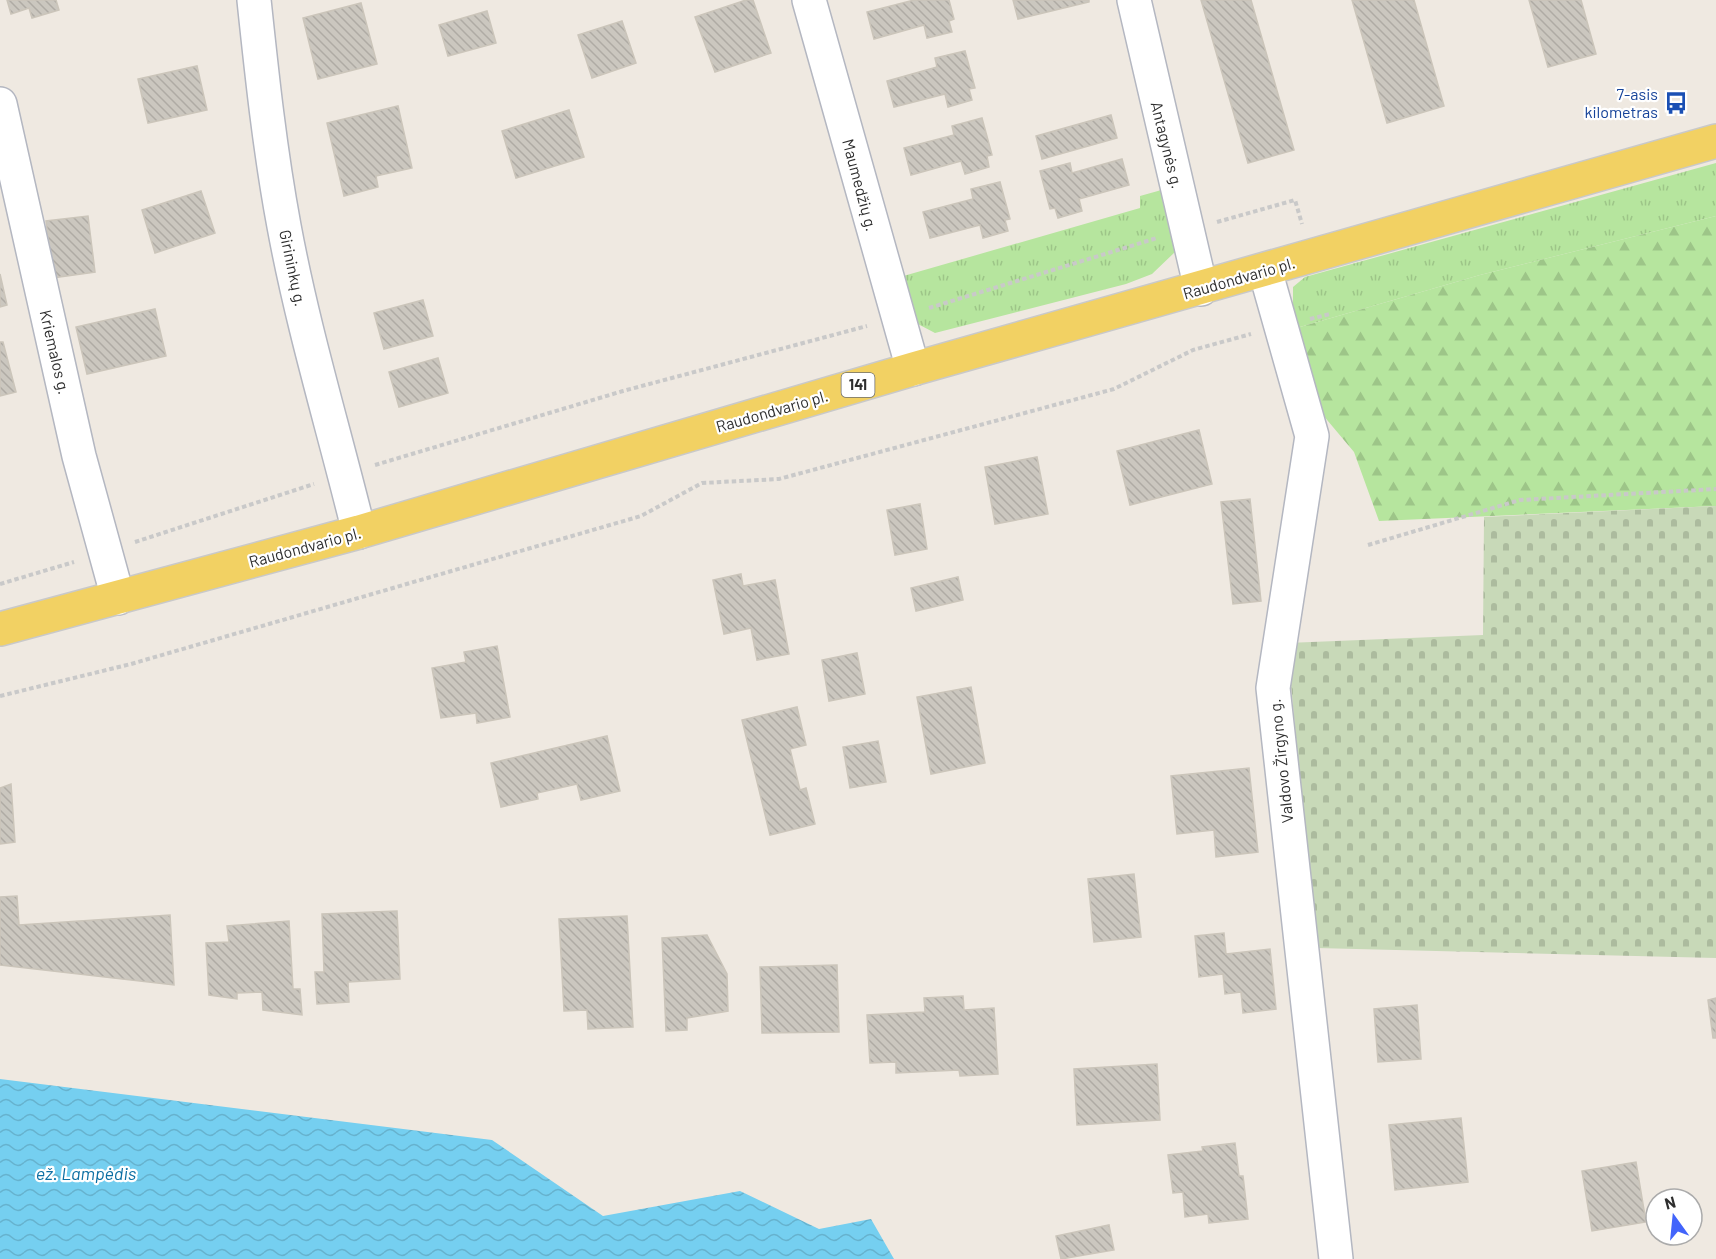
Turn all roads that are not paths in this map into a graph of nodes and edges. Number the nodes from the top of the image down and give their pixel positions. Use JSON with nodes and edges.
{"nodes":[{"id":1,"x":254,"y":0,"type":"edge"},
{"id":2,"x":809,"y":0,"type":"edge"},
{"id":3,"x":1134,"y":0,"type":"edge"},
{"id":4,"x":0,"y":104,"type":"edge"},
{"id":5,"x":1716,"y":141,"type":"edge"},
{"id":6,"x":1265,"y":270,"type":"junction"},
{"id":7,"x":1202,"y":289,"type":"junction"},
{"id":8,"x":913,"y":369,"type":"junction"},
{"id":9,"x":359,"y":532,"type":"junction"},
{"id":10,"x":118,"y":598,"type":"junction"},
{"id":11,"x":0,"y":629,"type":"edge"},
{"id":12,"x":1336,"y":1259,"type":"edge"}],
"edges":[{"from":1,"to":9,"type":"street","name":"Girininkų g."},
{"from":2,"to":8,"type":"street","name":"Maumedžių g."},
{"from":3,"to":7,"type":"street","name":"Antagynės g."},
{"from":4,"to":10,"type":"street","name":"Kriemalos g."},
{"from":5,"to":6,"type":"main road","name":"Raudondvario pl.","number":"141"},
{"from":6,"to":7,"type":"main road","name":"Raudondvario pl.","number":"141"},
{"from":6,"to":12,"type":"street","name":"Valdovo Žirgyno g."},
{"from":7,"to":8,"type":"main road","name":"Raudondvario pl.","number":"141"},
{"from":8,"to":9,"type":"main road","name":"Raudondvario pl.","number":"141"},
{"from":9,"to":10,"type":"main road","name":"Raudondvario pl.","number":"141"},
{"from":10,"to":11,"type":"main road","name":"Raudondvario pl.","number":"141"}]}
